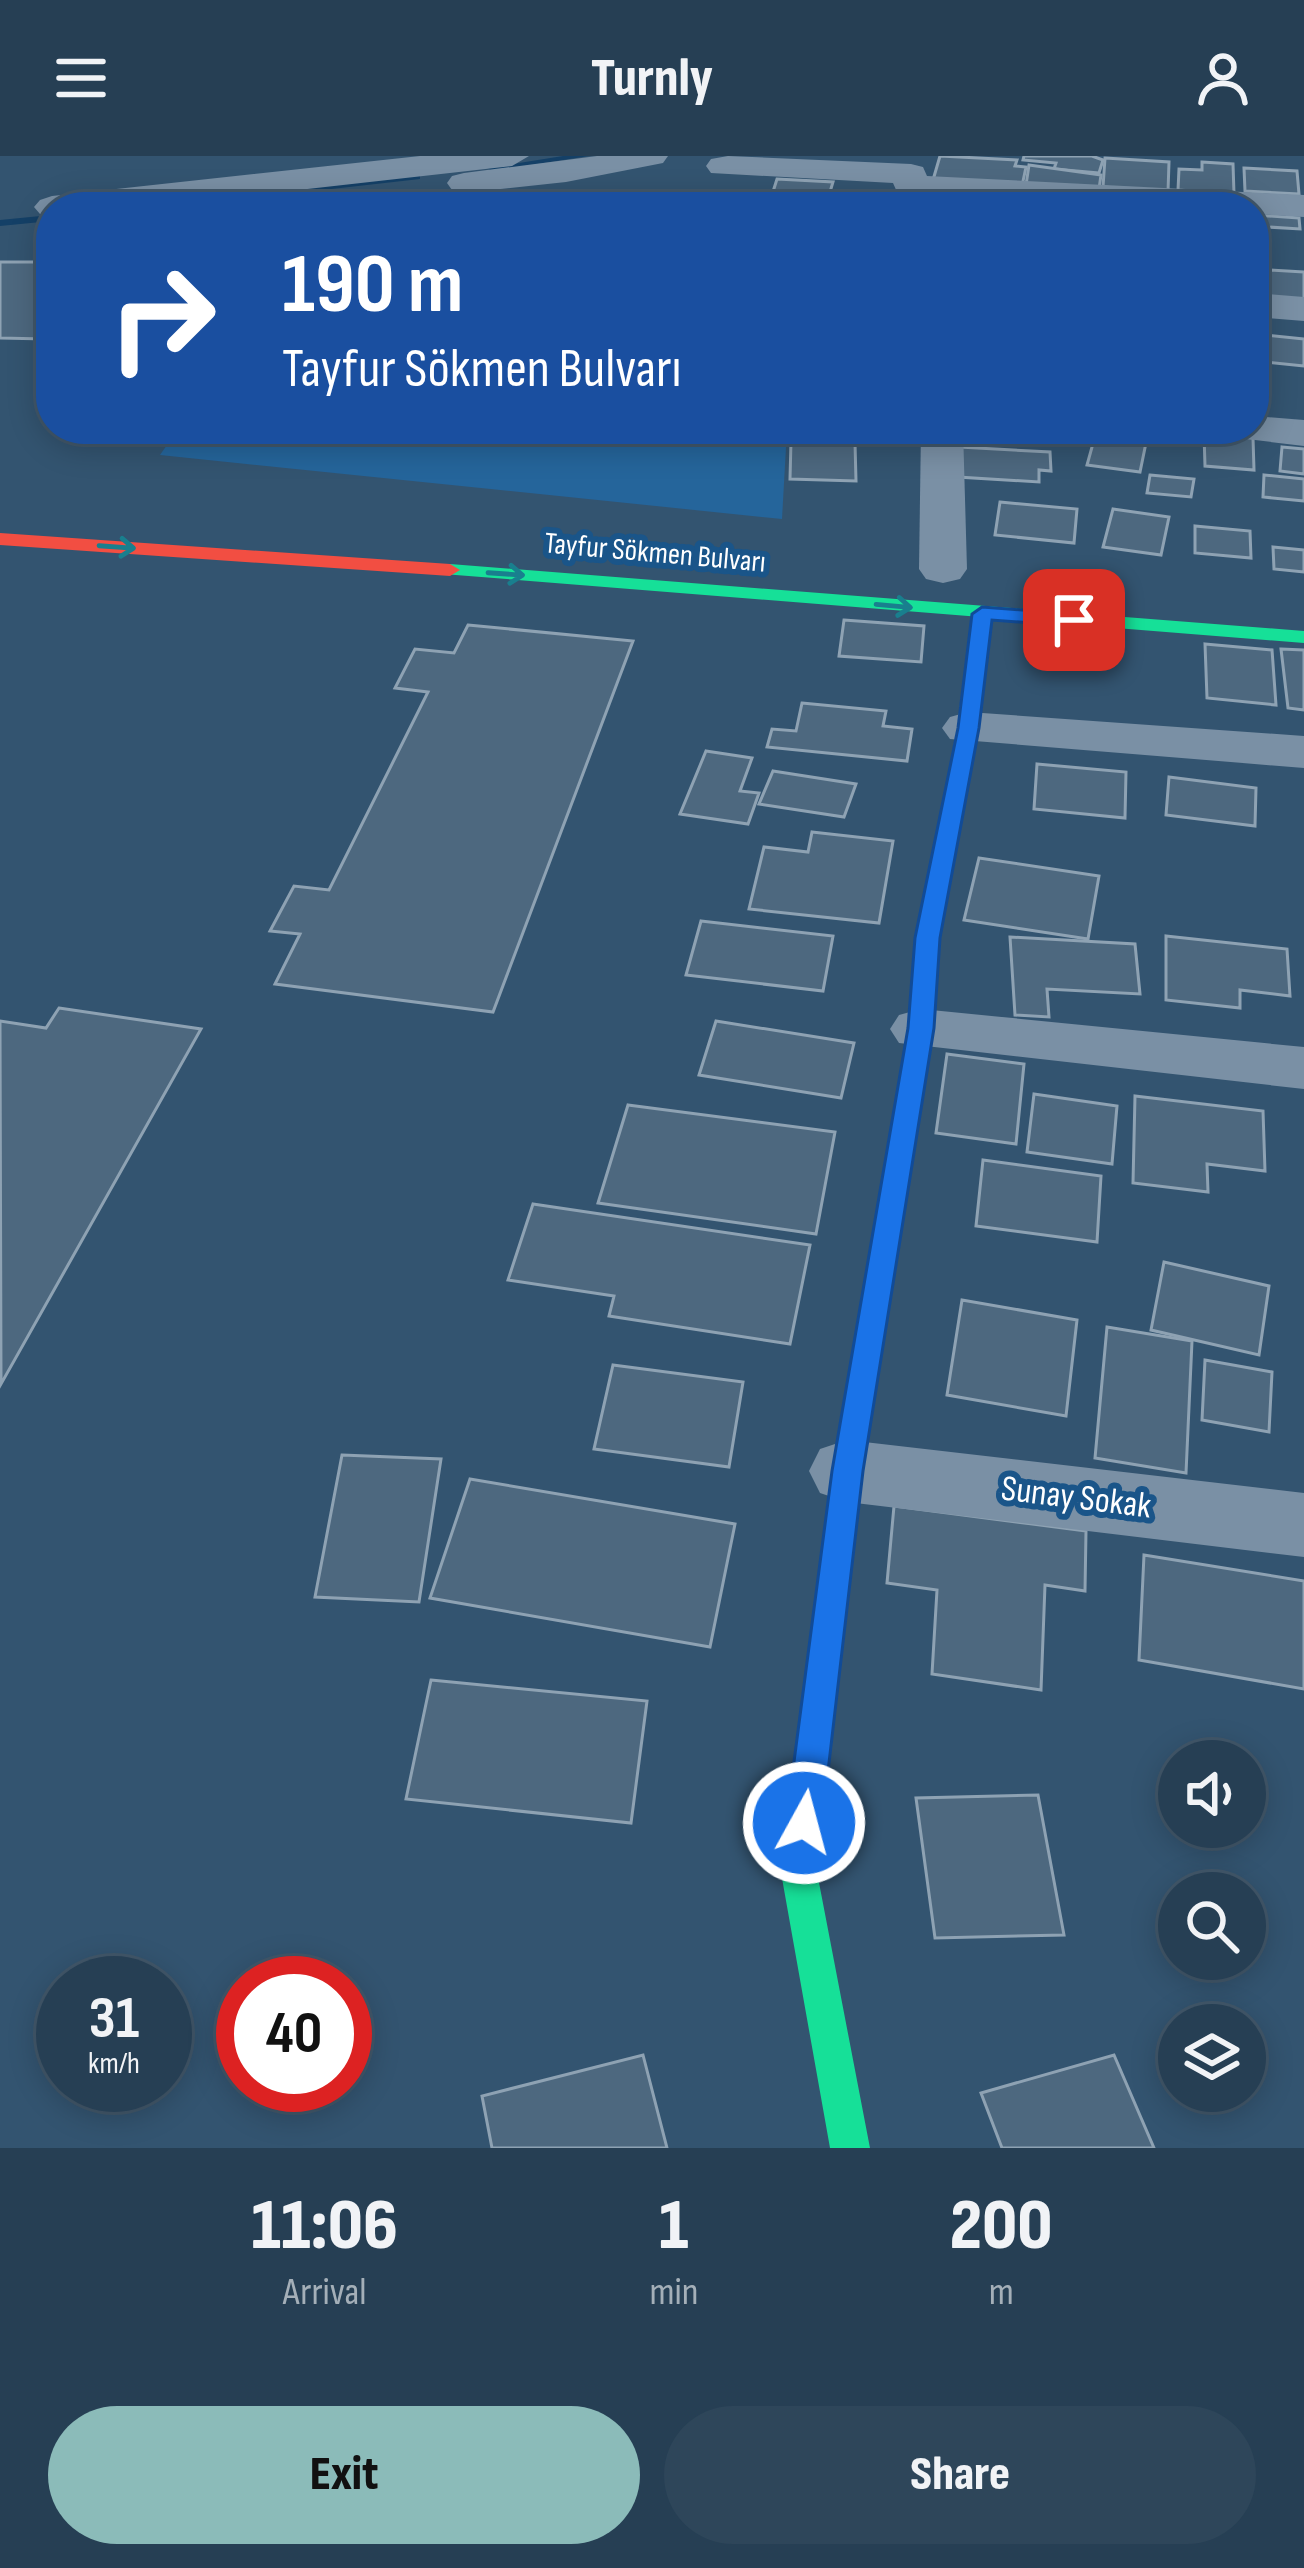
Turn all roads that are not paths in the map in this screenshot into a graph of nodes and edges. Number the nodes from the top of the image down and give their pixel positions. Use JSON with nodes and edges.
{"nodes":[{"id":1,"x":512,"y":156,"type":"edge"},
{"id":2,"x":651,"y":156,"type":"edge"},
{"id":3,"x":722,"y":166,"type":"dead end"},
{"id":4,"x":911,"y":180,"type":"edge"},
{"id":5,"x":278,"y":189,"type":"junction"},
{"id":6,"x":240,"y":192,"type":"edge"},
{"id":7,"x":290,"y":192,"type":"edge"},
{"id":8,"x":382,"y":192,"type":"edge"},
{"id":9,"x":1092,"y":192,"type":"edge"},
{"id":10,"x":1269,"y":204,"type":"edge"},
{"id":11,"x":1304,"y":206,"type":"edge"},
{"id":12,"x":1269,"y":306,"type":"edge"},
{"id":13,"x":1304,"y":309,"type":"edge"},
{"id":14,"x":1269,"y":430,"type":"edge"},
{"id":15,"x":1304,"y":433,"type":"edge"},
{"id":16,"x":942,"y":444,"type":"edge"},
{"id":17,"x":0,"y":539,"type":"edge"},
{"id":18,"x":943,"y":569,"type":"dead end"},
{"id":19,"x":982,"y":614,"type":"junction"},
{"id":20,"x":1304,"y":637,"type":"edge"},
{"id":21,"x":968,"y":728,"type":"junction"},
{"id":22,"x":1304,"y":752,"type":"edge"},
{"id":23,"x":921,"y":1028,"type":"junction"},
{"id":24,"x":1304,"y":1068,"type":"edge"},
{"id":25,"x":848,"y":1471,"type":"junction"},
{"id":26,"x":1304,"y":1526,"type":"edge"},
{"id":27,"x":850,"y":2148,"type":"edge"}],
"edges":[{"from":1,"to":5,"type":"street"},
{"from":2,"to":8,"type":"street"},
{"from":3,"to":4,"type":"street"},
{"from":4,"to":9,"type":"street"},
{"from":5,"to":6,"type":"street"},
{"from":5,"to":7,"type":"street"},
{"from":10,"to":11,"type":"street"},
{"from":12,"to":13,"type":"street"},
{"from":14,"to":15,"type":"street"},
{"from":16,"to":18,"type":"street"},
{"from":17,"to":19,"type":"street","name":"Tayfur Sökmen Bulvarı","one_way":true},
{"from":19,"to":20,"type":"street","name":"Tayfur Sökmen Bulvarı"},
{"from":19,"to":21,"type":"street"},
{"from":21,"to":22,"type":"street"},
{"from":21,"to":23,"type":"street"},
{"from":23,"to":24,"type":"street"},
{"from":23,"to":25,"type":"street"},
{"from":25,"to":26,"type":"street","name":"Sunay Sokak"},
{"from":25,"to":27,"type":"street"}]}
